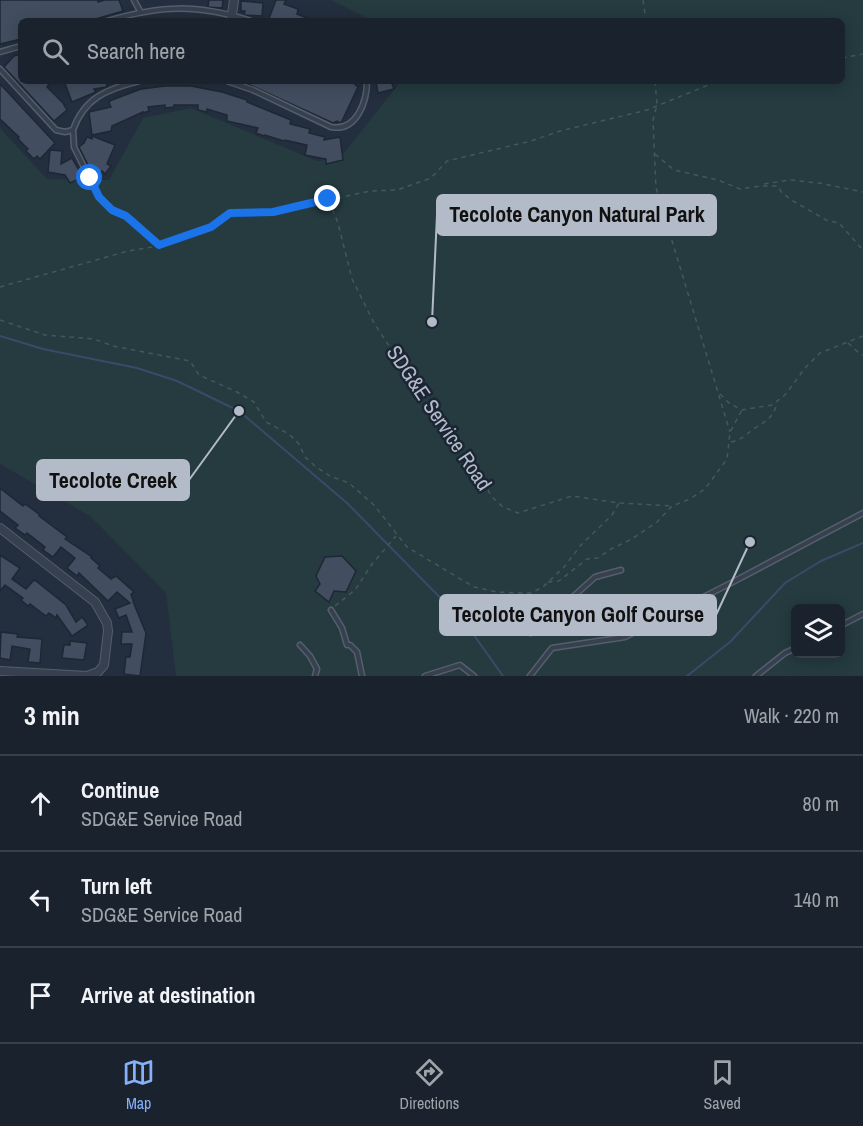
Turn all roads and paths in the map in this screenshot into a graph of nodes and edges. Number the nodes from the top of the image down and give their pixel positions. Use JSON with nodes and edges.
{"nodes":[{"id":1,"x":134,"y":0,"type":"edge"},
{"id":2,"x":234,"y":0,"type":"edge"},
{"id":3,"x":643,"y":0,"type":"edge"},
{"id":4,"x":140,"y":11,"type":"junction"},
{"id":5,"x":117,"y":18,"type":"edge"},
{"id":6,"x":232,"y":18,"type":"edge"},
{"id":7,"x":646,"y":18,"type":"edge"},
{"id":8,"x":18,"y":47,"type":"edge"},
{"id":9,"x":0,"y":52,"type":"edge"},
{"id":10,"x":863,"y":54,"type":"edge"},
{"id":11,"x":845,"y":57,"type":"edge"},
{"id":12,"x":0,"y":69,"type":"edge"},
{"id":13,"x":128,"y":84,"type":"edge"},
{"id":14,"x":234,"y":84,"type":"edge"},
{"id":15,"x":367,"y":84,"type":"edge"},
{"id":16,"x":655,"y":84,"type":"edge"},
{"id":17,"x":710,"y":84,"type":"edge"},
{"id":18,"x":657,"y":105,"type":"junction"},
{"id":19,"x":73,"y":130,"type":"junction"},
{"id":20,"x":656,"y":154,"type":"junction"},
{"id":21,"x":760,"y":186,"type":"junction"},
{"id":22,"x":863,"y":192,"type":"edge"},
{"id":23,"x":328,"y":199,"type":"junction"},
{"id":24,"x":159,"y":245,"type":"junction"},
{"id":25,"x":863,"y":250,"type":"edge"},
{"id":26,"x":0,"y":287,"type":"edge"},
{"id":27,"x":0,"y":320,"type":"edge"},
{"id":28,"x":863,"y":336,"type":"edge"},
{"id":29,"x":848,"y":342,"type":"junction"},
{"id":30,"x":863,"y":354,"type":"edge"},
{"id":31,"x":718,"y":393,"type":"junction"},
{"id":32,"x":778,"y":401,"type":"junction"},
{"id":33,"x":742,"y":410,"type":"junction"},
{"id":34,"x":730,"y":432,"type":"junction"},
{"id":35,"x":730,"y":442,"type":"junction"},
{"id":36,"x":619,"y":503,"type":"junction"},
{"id":37,"x":672,"y":506,"type":"junction"},
{"id":38,"x":863,"y":513,"type":"edge"},
{"id":39,"x":0,"y":528,"type":"edge"},
{"id":40,"x":397,"y":535,"type":"junction"},
{"id":41,"x":621,"y":570,"type":"dead end"},
{"id":42,"x":547,"y":582,"type":"junction"},
{"id":43,"x":331,"y":610,"type":"joint"},
{"id":44,"x":863,"y":614,"type":"edge"},
{"id":45,"x":845,"y":623,"type":"edge"},
{"id":46,"x":531,"y":633,"type":"dead end"},
{"id":47,"x":300,"y":645,"type":"dead end"},
{"id":48,"x":791,"y":650,"type":"edge"},
{"id":49,"x":0,"y":670,"type":"edge"},
{"id":50,"x":315,"y":676,"type":"edge"},
{"id":51,"x":362,"y":676,"type":"edge"},
{"id":52,"x":425,"y":676,"type":"edge"},
{"id":53,"x":474,"y":676,"type":"edge"},
{"id":54,"x":530,"y":676,"type":"edge"},
{"id":55,"x":756,"y":676,"type":"edge"}],
"edges":[{"from":1,"to":4,"type":"lane"},
{"from":2,"to":6,"type":"street"},
{"from":3,"to":7,"type":"path"},
{"from":4,"to":5,"type":"lane"},
{"from":4,"to":6,"type":"lane"},
{"from":8,"to":9,"type":"lane"},
{"from":10,"to":11,"type":"path"},
{"from":12,"to":19,"type":"lane"},
{"from":13,"to":19,"type":"lane"},
{"from":14,"to":15,"type":"lane"},
{"from":16,"to":18,"type":"path"},
{"from":17,"to":18,"type":"path"},
{"from":18,"to":20,"type":"path"},
{"from":18,"to":23,"type":"path"},
{"from":19,"to":24,"type":"lane"},
{"from":20,"to":21,"type":"path"},
{"from":20,"to":31,"type":"path"},
{"from":21,"to":22,"type":"path"},
{"from":21,"to":25,"type":"path"},
{"from":23,"to":24,"type":"path"},
{"from":23,"to":36,"type":"path","name":"SDG&E Service Road"},
{"from":24,"to":26,"type":"path"},
{"from":27,"to":40,"type":"path"},
{"from":28,"to":29,"type":"path"},
{"from":29,"to":30,"type":"path"},
{"from":29,"to":32,"type":"path"},
{"from":31,"to":33,"type":"path"},
{"from":31,"to":34,"type":"path"},
{"from":32,"to":33,"type":"path"},
{"from":32,"to":35,"type":"path"},
{"from":33,"to":34,"type":"path"},
{"from":34,"to":35,"type":"path"},
{"from":35,"to":37,"type":"path"},
{"from":36,"to":37,"type":"path","name":"SDG&E Service Road"},
{"from":36,"to":42,"type":"path"},
{"from":37,"to":42,"type":"path"},
{"from":38,"to":54,"type":"lane"},
{"from":39,"to":49,"type":"street"},
{"from":40,"to":42,"type":"path"},
{"from":40,"to":43,"type":"path"},
{"from":41,"to":46,"type":"lane"},
{"from":43,"to":51,"type":"lane"},
{"from":44,"to":45,"type":"lane"},
{"from":47,"to":50,"type":"lane"},
{"from":48,"to":55,"type":"lane"},
{"from":52,"to":53,"type":"lane"}]}
